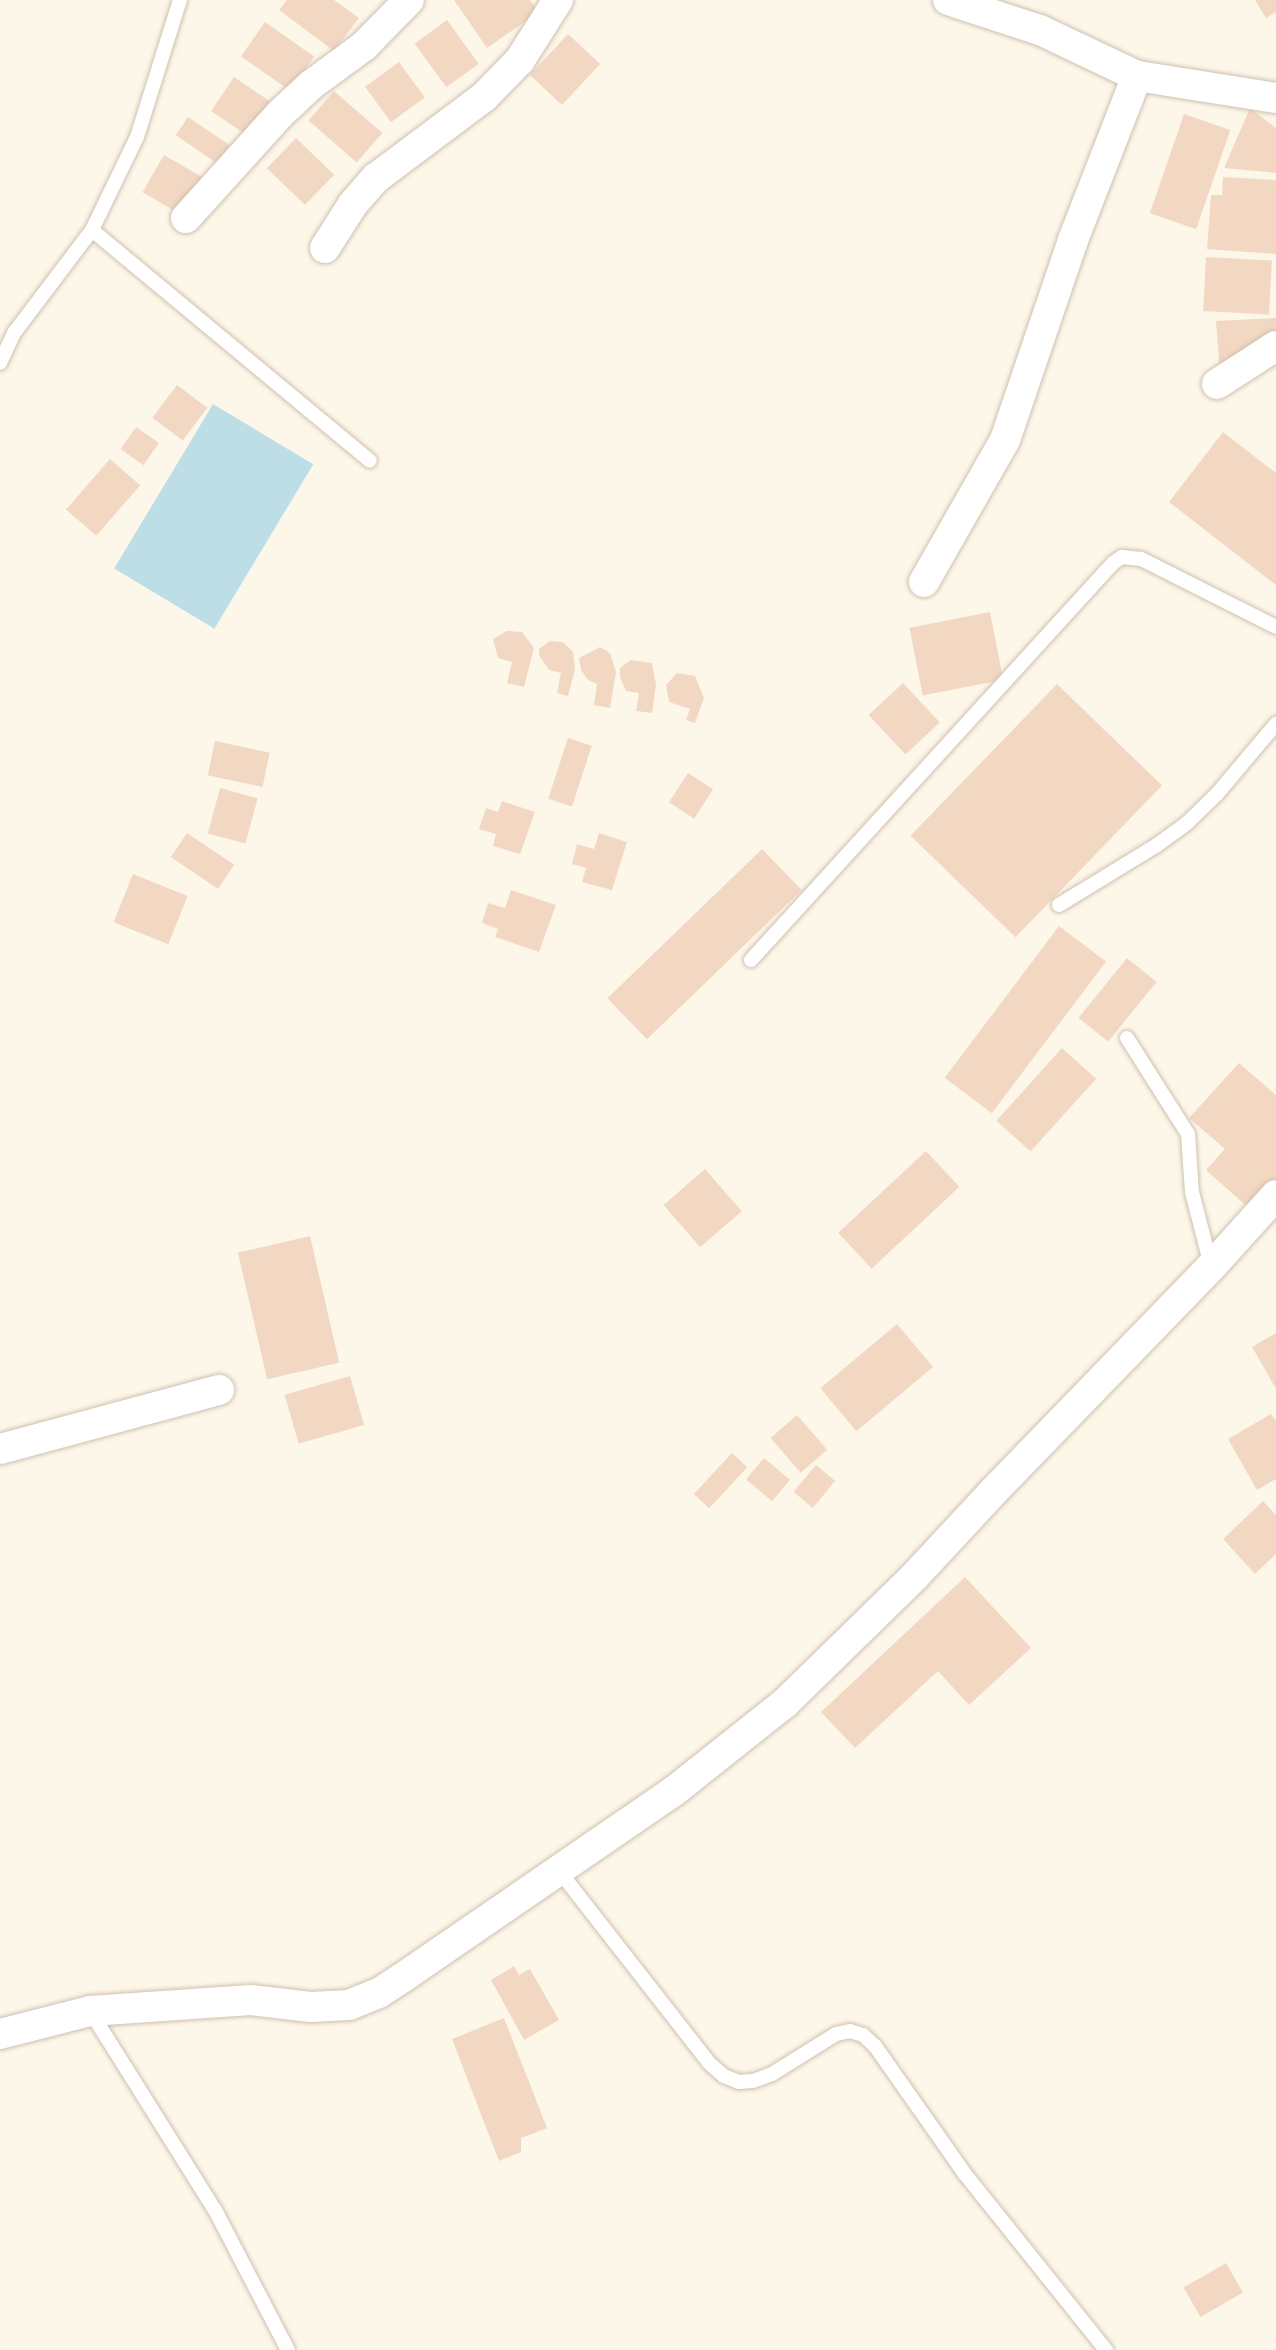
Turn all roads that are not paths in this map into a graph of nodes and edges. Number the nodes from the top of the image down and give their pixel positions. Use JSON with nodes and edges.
{"nodes":[{"id":1,"x":180,"y":0,"type":"edge"},
{"id":2,"x":409,"y":0,"type":"edge"},
{"id":3,"x":558,"y":0,"type":"edge"},
{"id":4,"x":948,"y":0,"type":"edge"},
{"id":5,"x":1138,"y":76,"type":"junction"},
{"id":6,"x":1276,"y":98,"type":"edge"},
{"id":7,"x":186,"y":218,"type":"dead end"},
{"id":8,"x":92,"y":230,"type":"junction"},
{"id":9,"x":325,"y":248,"type":"dead end"},
{"id":10,"x":1276,"y":346,"type":"edge"},
{"id":11,"x":0,"y":363,"type":"edge"},
{"id":12,"x":1217,"y":384,"type":"dead end"},
{"id":13,"x":370,"y":461,"type":"dead end"},
{"id":14,"x":924,"y":582,"type":"dead end"},
{"id":15,"x":1276,"y":627,"type":"edge"},
{"id":16,"x":1276,"y":724,"type":"edge"},
{"id":17,"x":1059,"y":905,"type":"dead end"},
{"id":18,"x":751,"y":960,"type":"dead end"},
{"id":19,"x":1127,"y":1038,"type":"dead end"},
{"id":20,"x":1276,"y":1195,"type":"edge"},
{"id":21,"x":1211,"y":1267,"type":"junction"},
{"id":22,"x":219,"y":1390,"type":"dead end"},
{"id":23,"x":0,"y":1449,"type":"edge"},
{"id":24,"x":561,"y":1872,"type":"junction"},
{"id":25,"x":90,"y":2011,"type":"junction"},
{"id":26,"x":0,"y":2034,"type":"edge"},
{"id":27,"x":288,"y":2350,"type":"edge"},
{"id":28,"x":1106,"y":2350,"type":"edge"}],
"edges":[{"from":1,"to":8,"type":"lane"},
{"from":2,"to":7,"type":"street"},
{"from":3,"to":9,"type":"street"},
{"from":4,"to":5,"type":"street"},
{"from":5,"to":6,"type":"street"},
{"from":5,"to":14,"type":"street"},
{"from":8,"to":11,"type":"lane"},
{"from":8,"to":13,"type":"lane"},
{"from":10,"to":12,"type":"street"},
{"from":15,"to":18,"type":"lane"},
{"from":16,"to":17,"type":"lane"},
{"from":19,"to":21,"type":"lane"},
{"from":20,"to":21,"type":"street"},
{"from":21,"to":24,"type":"street"},
{"from":22,"to":23,"type":"street"},
{"from":24,"to":25,"type":"street"},
{"from":24,"to":28,"type":"lane"},
{"from":25,"to":26,"type":"street"},
{"from":25,"to":27,"type":"lane"}]}
